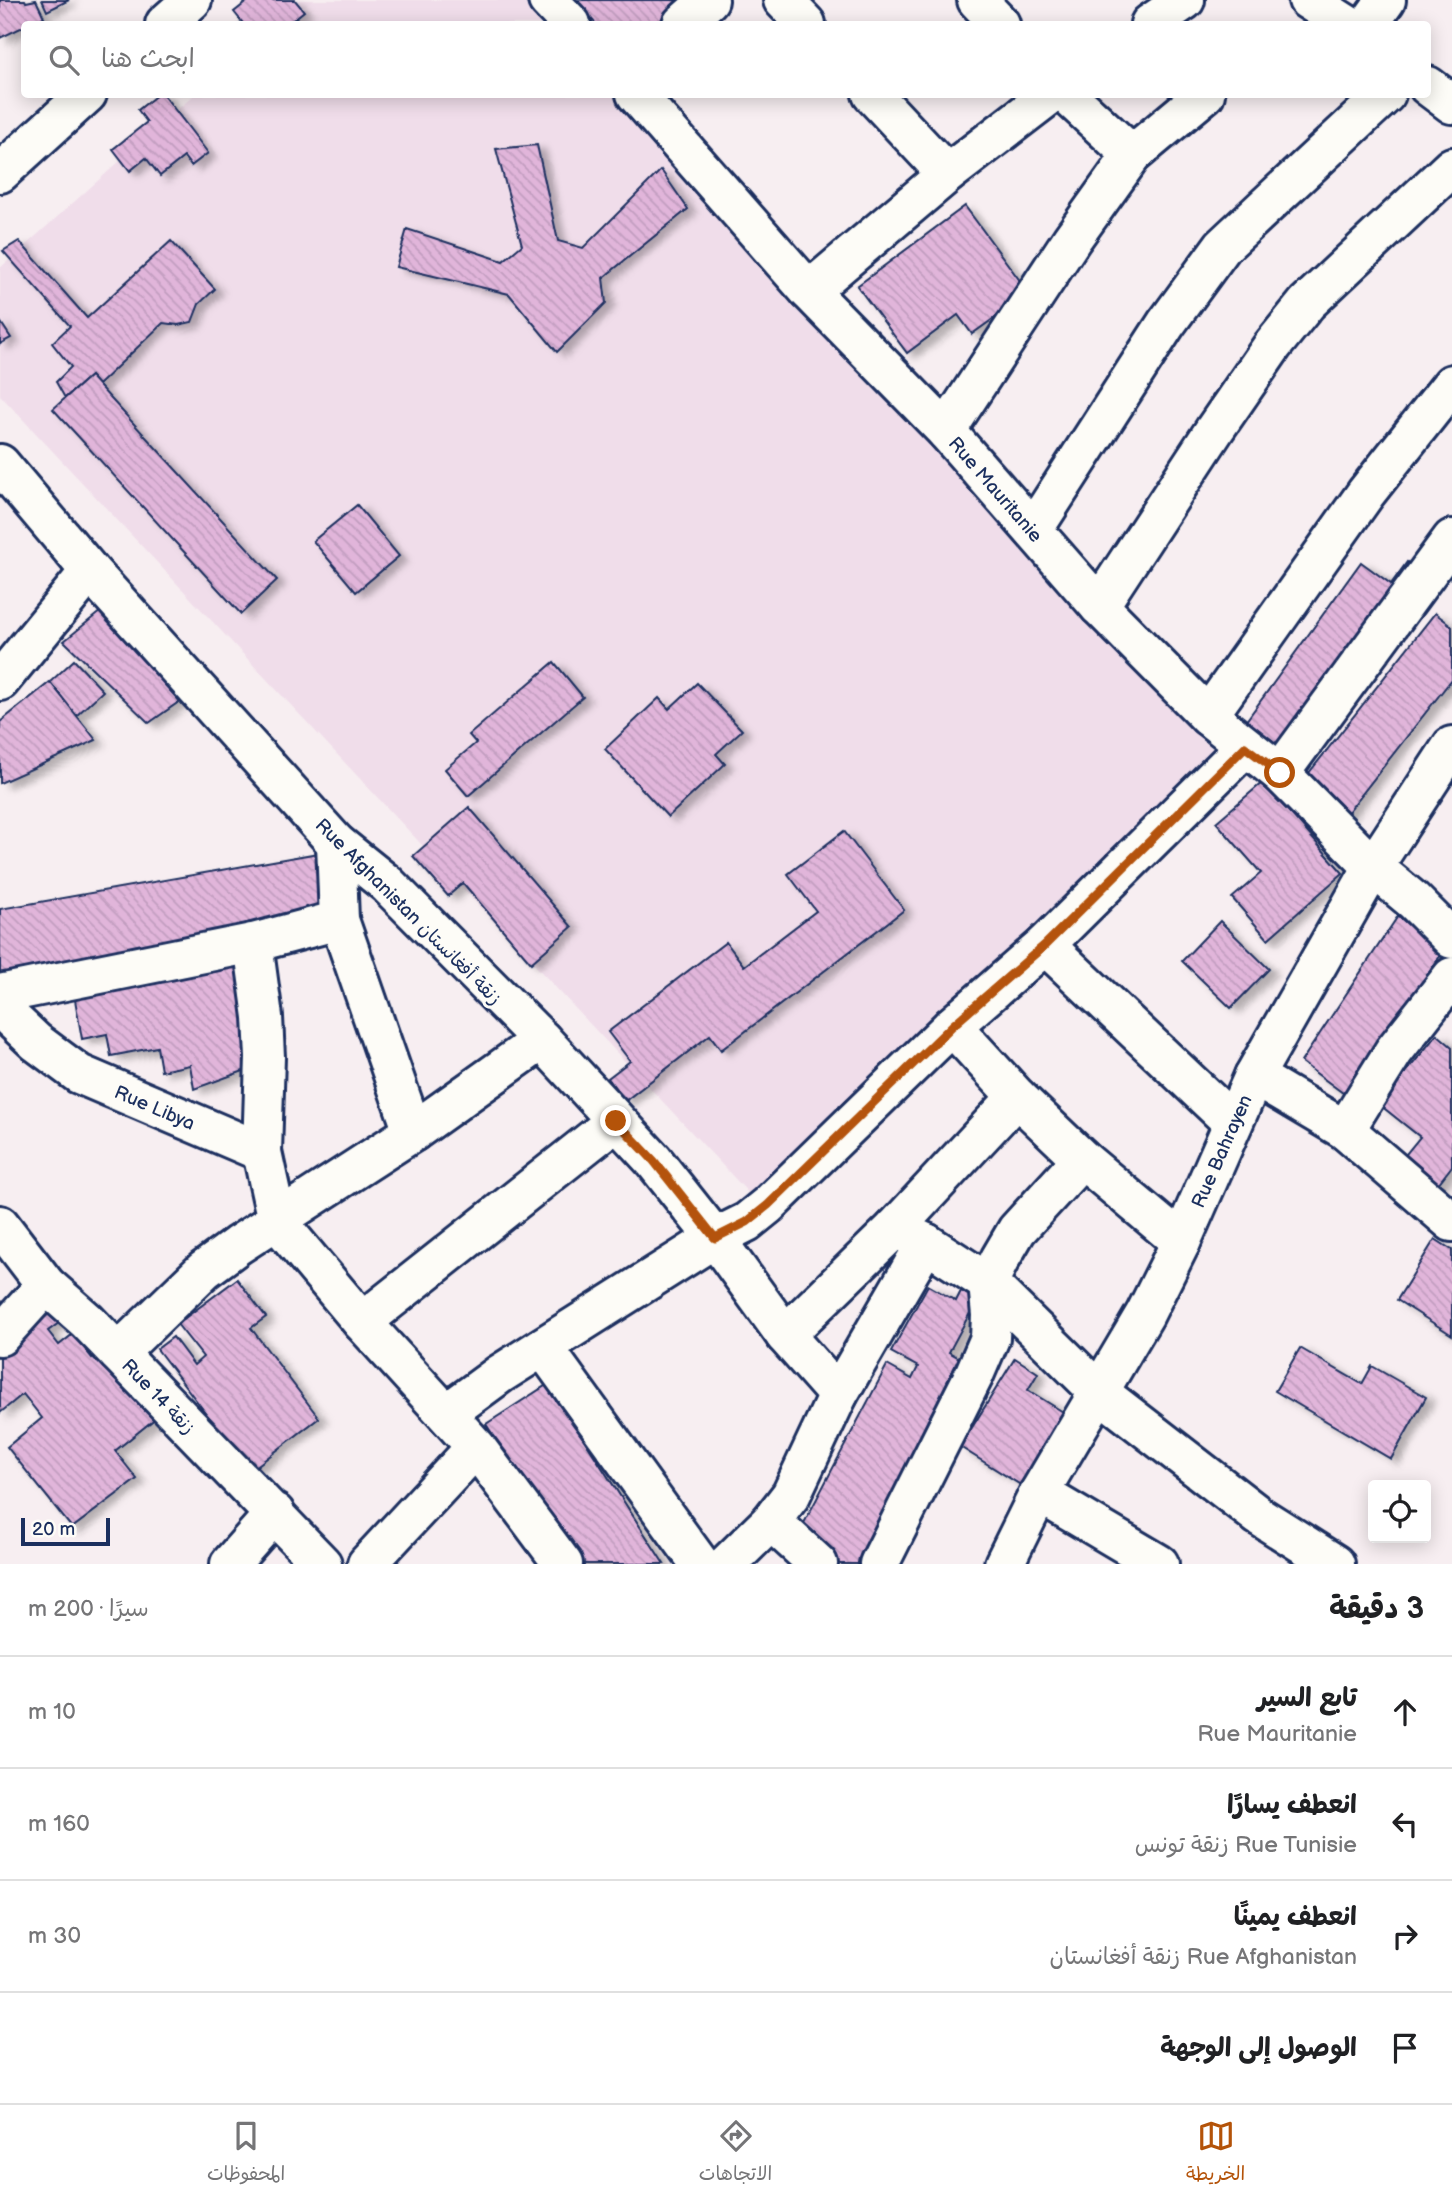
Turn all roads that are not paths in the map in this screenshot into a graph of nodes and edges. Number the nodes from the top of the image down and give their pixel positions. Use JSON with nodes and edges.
{"nodes":[{"id":1,"x":192,"y":0,"type":"edge"},
{"id":2,"x":548,"y":0,"type":"edge"},
{"id":3,"x":709,"y":0,"type":"edge"},
{"id":4,"x":783,"y":0,"type":"edge"},
{"id":5,"x":977,"y":0,"type":"edge"},
{"id":6,"x":1185,"y":0,"type":"edge"},
{"id":7,"x":1386,"y":0,"type":"edge"},
{"id":8,"x":168,"y":21,"type":"edge"},
{"id":9,"x":568,"y":21,"type":"edge"},
{"id":10,"x":685,"y":21,"type":"edge"},
{"id":11,"x":804,"y":21,"type":"edge"},
{"id":12,"x":997,"y":21,"type":"edge"},
{"id":13,"x":1154,"y":21,"type":"edge"},
{"id":14,"x":1370,"y":21,"type":"edge"},
{"id":15,"x":1431,"y":89,"type":"edge"},
{"id":16,"x":83,"y":98,"type":"edge"},
{"id":17,"x":640,"y":98,"type":"edge"},
{"id":18,"x":876,"y":98,"type":"edge"},
{"id":19,"x":1046,"y":98,"type":"edge"},
{"id":20,"x":1070,"y":98,"type":"edge"},
{"id":21,"x":1200,"y":98,"type":"edge"},
{"id":22,"x":1382,"y":98,"type":"edge"},
{"id":23,"x":1452,"y":104,"type":"edge"},
{"id":24,"x":1132,"y":155,"type":"junction"},
{"id":25,"x":1452,"y":167,"type":"edge"},
{"id":26,"x":0,"y":173,"type":"edge"},
{"id":27,"x":947,"y":174,"type":"junction"},
{"id":28,"x":809,"y":291,"type":"junction"},
{"id":29,"x":1452,"y":384,"type":"edge"},
{"id":30,"x":946,"y":431,"type":"junction"},
{"id":31,"x":0,"y":464,"type":"edge"},
{"id":32,"x":1033,"y":530,"type":"junction"},
{"id":33,"x":1452,"y":539,"type":"edge"},
{"id":34,"x":90,"y":571,"type":"junction"},
{"id":35,"x":1099,"y":606,"type":"junction"},
{"id":36,"x":0,"y":681,"type":"edge"},
{"id":37,"x":1208,"y":716,"type":"junction"},
{"id":38,"x":1452,"y":746,"type":"edge"},
{"id":39,"x":1245,"y":747,"type":"junction"},
{"id":40,"x":1280,"y":773,"type":"junction"},
{"id":41,"x":337,"y":842,"type":"junction"},
{"id":42,"x":1373,"y":867,"type":"junction"},
{"id":43,"x":339,"y":920,"type":"junction"},
{"id":44,"x":1452,"y":939,"type":"edge"},
{"id":45,"x":253,"y":943,"type":"junction"},
{"id":46,"x":1045,"y":945,"type":"junction"},
{"id":47,"x":1452,"y":977,"type":"edge"},
{"id":48,"x":0,"y":993,"type":"edge"},
{"id":49,"x":0,"y":1008,"type":"edge"},
{"id":50,"x":952,"y":1026,"type":"junction"},
{"id":51,"x":542,"y":1040,"type":"junction"},
{"id":52,"x":1254,"y":1076,"type":"junction"},
{"id":53,"x":1017,"y":1097,"type":"junction"},
{"id":54,"x":616,"y":1121,"type":"junction"},
{"id":55,"x":1233,"y":1123,"type":"junction"},
{"id":56,"x":1345,"y":1130,"type":"junction"},
{"id":57,"x":413,"y":1132,"type":"junction"},
{"id":58,"x":262,"y":1152,"type":"junction"},
{"id":59,"x":1082,"y":1159,"type":"junction"},
{"id":60,"x":277,"y":1221,"type":"junction"},
{"id":61,"x":1452,"y":1222,"type":"edge"},
{"id":62,"x":0,"y":1226,"type":"edge"},
{"id":63,"x":911,"y":1235,"type":"junction"},
{"id":64,"x":715,"y":1238,"type":"junction"},
{"id":65,"x":1181,"y":1242,"type":"junction"},
{"id":66,"x":988,"y":1283,"type":"junction"},
{"id":67,"x":46,"y":1285,"type":"junction"},
{"id":68,"x":362,"y":1322,"type":"junction"},
{"id":69,"x":2,"y":1331,"type":"edge"},
{"id":70,"x":785,"y":1335,"type":"junction"},
{"id":71,"x":543,"y":1347,"type":"junction"},
{"id":72,"x":118,"y":1353,"type":"junction"},
{"id":73,"x":1100,"y":1393,"type":"junction"},
{"id":74,"x":838,"y":1395,"type":"junction"},
{"id":75,"x":447,"y":1413,"type":"junction"},
{"id":76,"x":476,"y":1447,"type":"junction"},
{"id":77,"x":1039,"y":1493,"type":"junction"},
{"id":78,"x":275,"y":1513,"type":"junction"},
{"id":79,"x":771,"y":1521,"type":"junction"},
{"id":80,"x":230,"y":1564,"type":"edge"},
{"id":81,"x":322,"y":1564,"type":"edge"},
{"id":82,"x":366,"y":1564,"type":"edge"},
{"id":83,"x":563,"y":1564,"type":"edge"},
{"id":84,"x":700,"y":1564,"type":"edge"},
{"id":85,"x":727,"y":1564,"type":"edge"},
{"id":86,"x":818,"y":1564,"type":"edge"},
{"id":87,"x":879,"y":1564,"type":"edge"},
{"id":88,"x":1004,"y":1564,"type":"edge"},
{"id":89,"x":1159,"y":1564,"type":"edge"},
{"id":90,"x":1335,"y":1564,"type":"edge"}],
"edges":[{"from":1,"to":8,"type":"street"},
{"from":2,"to":9,"type":"street"},
{"from":3,"to":10,"type":"street"},
{"from":4,"to":11,"type":"street"},
{"from":5,"to":12,"type":"street"},
{"from":6,"to":13,"type":"street"},
{"from":7,"to":14,"type":"street"},
{"from":15,"to":23,"type":"street"},
{"from":16,"to":26,"type":"street"},
{"from":17,"to":28,"type":"street","name":"Rue Mauritanie"},
{"from":18,"to":27,"type":"street"},
{"from":19,"to":27,"type":"street"},
{"from":20,"to":24,"type":"street"},
{"from":21,"to":24,"type":"street"},
{"from":22,"to":32,"type":"street"},
{"from":24,"to":30,"type":"street"},
{"from":25,"to":35,"type":"street"},
{"from":27,"to":28,"type":"street"},
{"from":28,"to":30,"type":"street","name":"Rue Mauritanie"},
{"from":29,"to":37,"type":"street"},
{"from":30,"to":32,"type":"street","name":"Rue Mauritanie"},
{"from":31,"to":34,"type":"street","name":"Rue Afghanistan زنقة أفغانستان"},
{"from":32,"to":35,"type":"street","name":"Rue Mauritanie"},
{"from":33,"to":40,"type":"street"},
{"from":34,"to":36,"type":"street"},
{"from":34,"to":41,"type":"street","name":"Rue Afghanistan زنقة أفغانستان"},
{"from":35,"to":37,"type":"street","name":"Rue Mauritanie"},
{"from":37,"to":39,"type":"street","name":"Rue Mauritanie"},
{"from":38,"to":42,"type":"street","name":"Rue Bahrayen"},
{"from":39,"to":40,"type":"street","name":"Rue Mauritanie"},
{"from":39,"to":46,"type":"street"},
{"from":40,"to":42,"type":"street","name":"Rue Mauritanie"},
{"from":41,"to":43,"type":"street"},
{"from":41,"to":51,"type":"street","name":"Rue Afghanistan زنقة أفغانستان"},
{"from":42,"to":44,"type":"street","name":"Rue Mauritanie"},
{"from":42,"to":52,"type":"street","name":"Rue Bahrayen"},
{"from":43,"to":45,"type":"street"},
{"from":43,"to":57,"type":"street"},
{"from":45,"to":48,"type":"street"},
{"from":45,"to":58,"type":"street"},
{"from":46,"to":50,"type":"street"},
{"from":46,"to":55,"type":"street"},
{"from":47,"to":56,"type":"street"},
{"from":49,"to":58,"type":"street","name":"Rue Libya"},
{"from":50,"to":53,"type":"street"},
{"from":50,"to":64,"type":"street"},
{"from":51,"to":54,"type":"street","name":"Rue Afghanistan زنقة أفغانستان"},
{"from":51,"to":57,"type":"street"},
{"from":52,"to":55,"type":"street","name":"Rue Bahrayen"},
{"from":52,"to":56,"type":"street"},
{"from":53,"to":59,"type":"street"},
{"from":53,"to":63,"type":"street"},
{"from":54,"to":64,"type":"street","name":"Rue Afghanistan زنقة أفغانستان"},
{"from":54,"to":68,"type":"street"},
{"from":55,"to":65,"type":"street","name":"Rue Bahrayen"},
{"from":56,"to":61,"type":"street"},
{"from":57,"to":60,"type":"street"},
{"from":58,"to":60,"type":"street"},
{"from":59,"to":65,"type":"street"},
{"from":59,"to":66,"type":"street"},
{"from":60,"to":68,"type":"street"},
{"from":60,"to":72,"type":"street"},
{"from":62,"to":67,"type":"street","name":"Rue 14 زنقة"},
{"from":63,"to":66,"type":"street"},
{"from":63,"to":70,"type":"street"},
{"from":63,"to":74,"type":"street"},
{"from":64,"to":70,"type":"street","name":"Rue Afghanistan زنقة أفغانستان"},
{"from":64,"to":71,"type":"street"},
{"from":65,"to":73,"type":"street","name":"Rue Bahrayen"},
{"from":66,"to":73,"type":"street"},
{"from":66,"to":87,"type":"street"},
{"from":67,"to":69,"type":"street"},
{"from":67,"to":72,"type":"street","name":"Rue 14 زنقة"},
{"from":68,"to":75,"type":"street"},
{"from":70,"to":74,"type":"street","name":"Rue Afghanistan زنقة أفغانستان"},
{"from":71,"to":75,"type":"street"},
{"from":71,"to":84,"type":"street"},
{"from":72,"to":78,"type":"street","name":"Rue 14 زنقة"},
{"from":73,"to":77,"type":"street","name":"Rue Bahrayen"},
{"from":73,"to":90,"type":"street"},
{"from":74,"to":79,"type":"street"},
{"from":75,"to":76,"type":"street"},
{"from":76,"to":82,"type":"street"},
{"from":76,"to":83,"type":"street"},
{"from":77,"to":88,"type":"street","name":"Rue Bahrayen"},
{"from":77,"to":89,"type":"street"},
{"from":78,"to":80,"type":"street"},
{"from":78,"to":81,"type":"street","name":"Rue 14 زنقة"},
{"from":79,"to":85,"type":"street"},
{"from":79,"to":86,"type":"street"}]}
